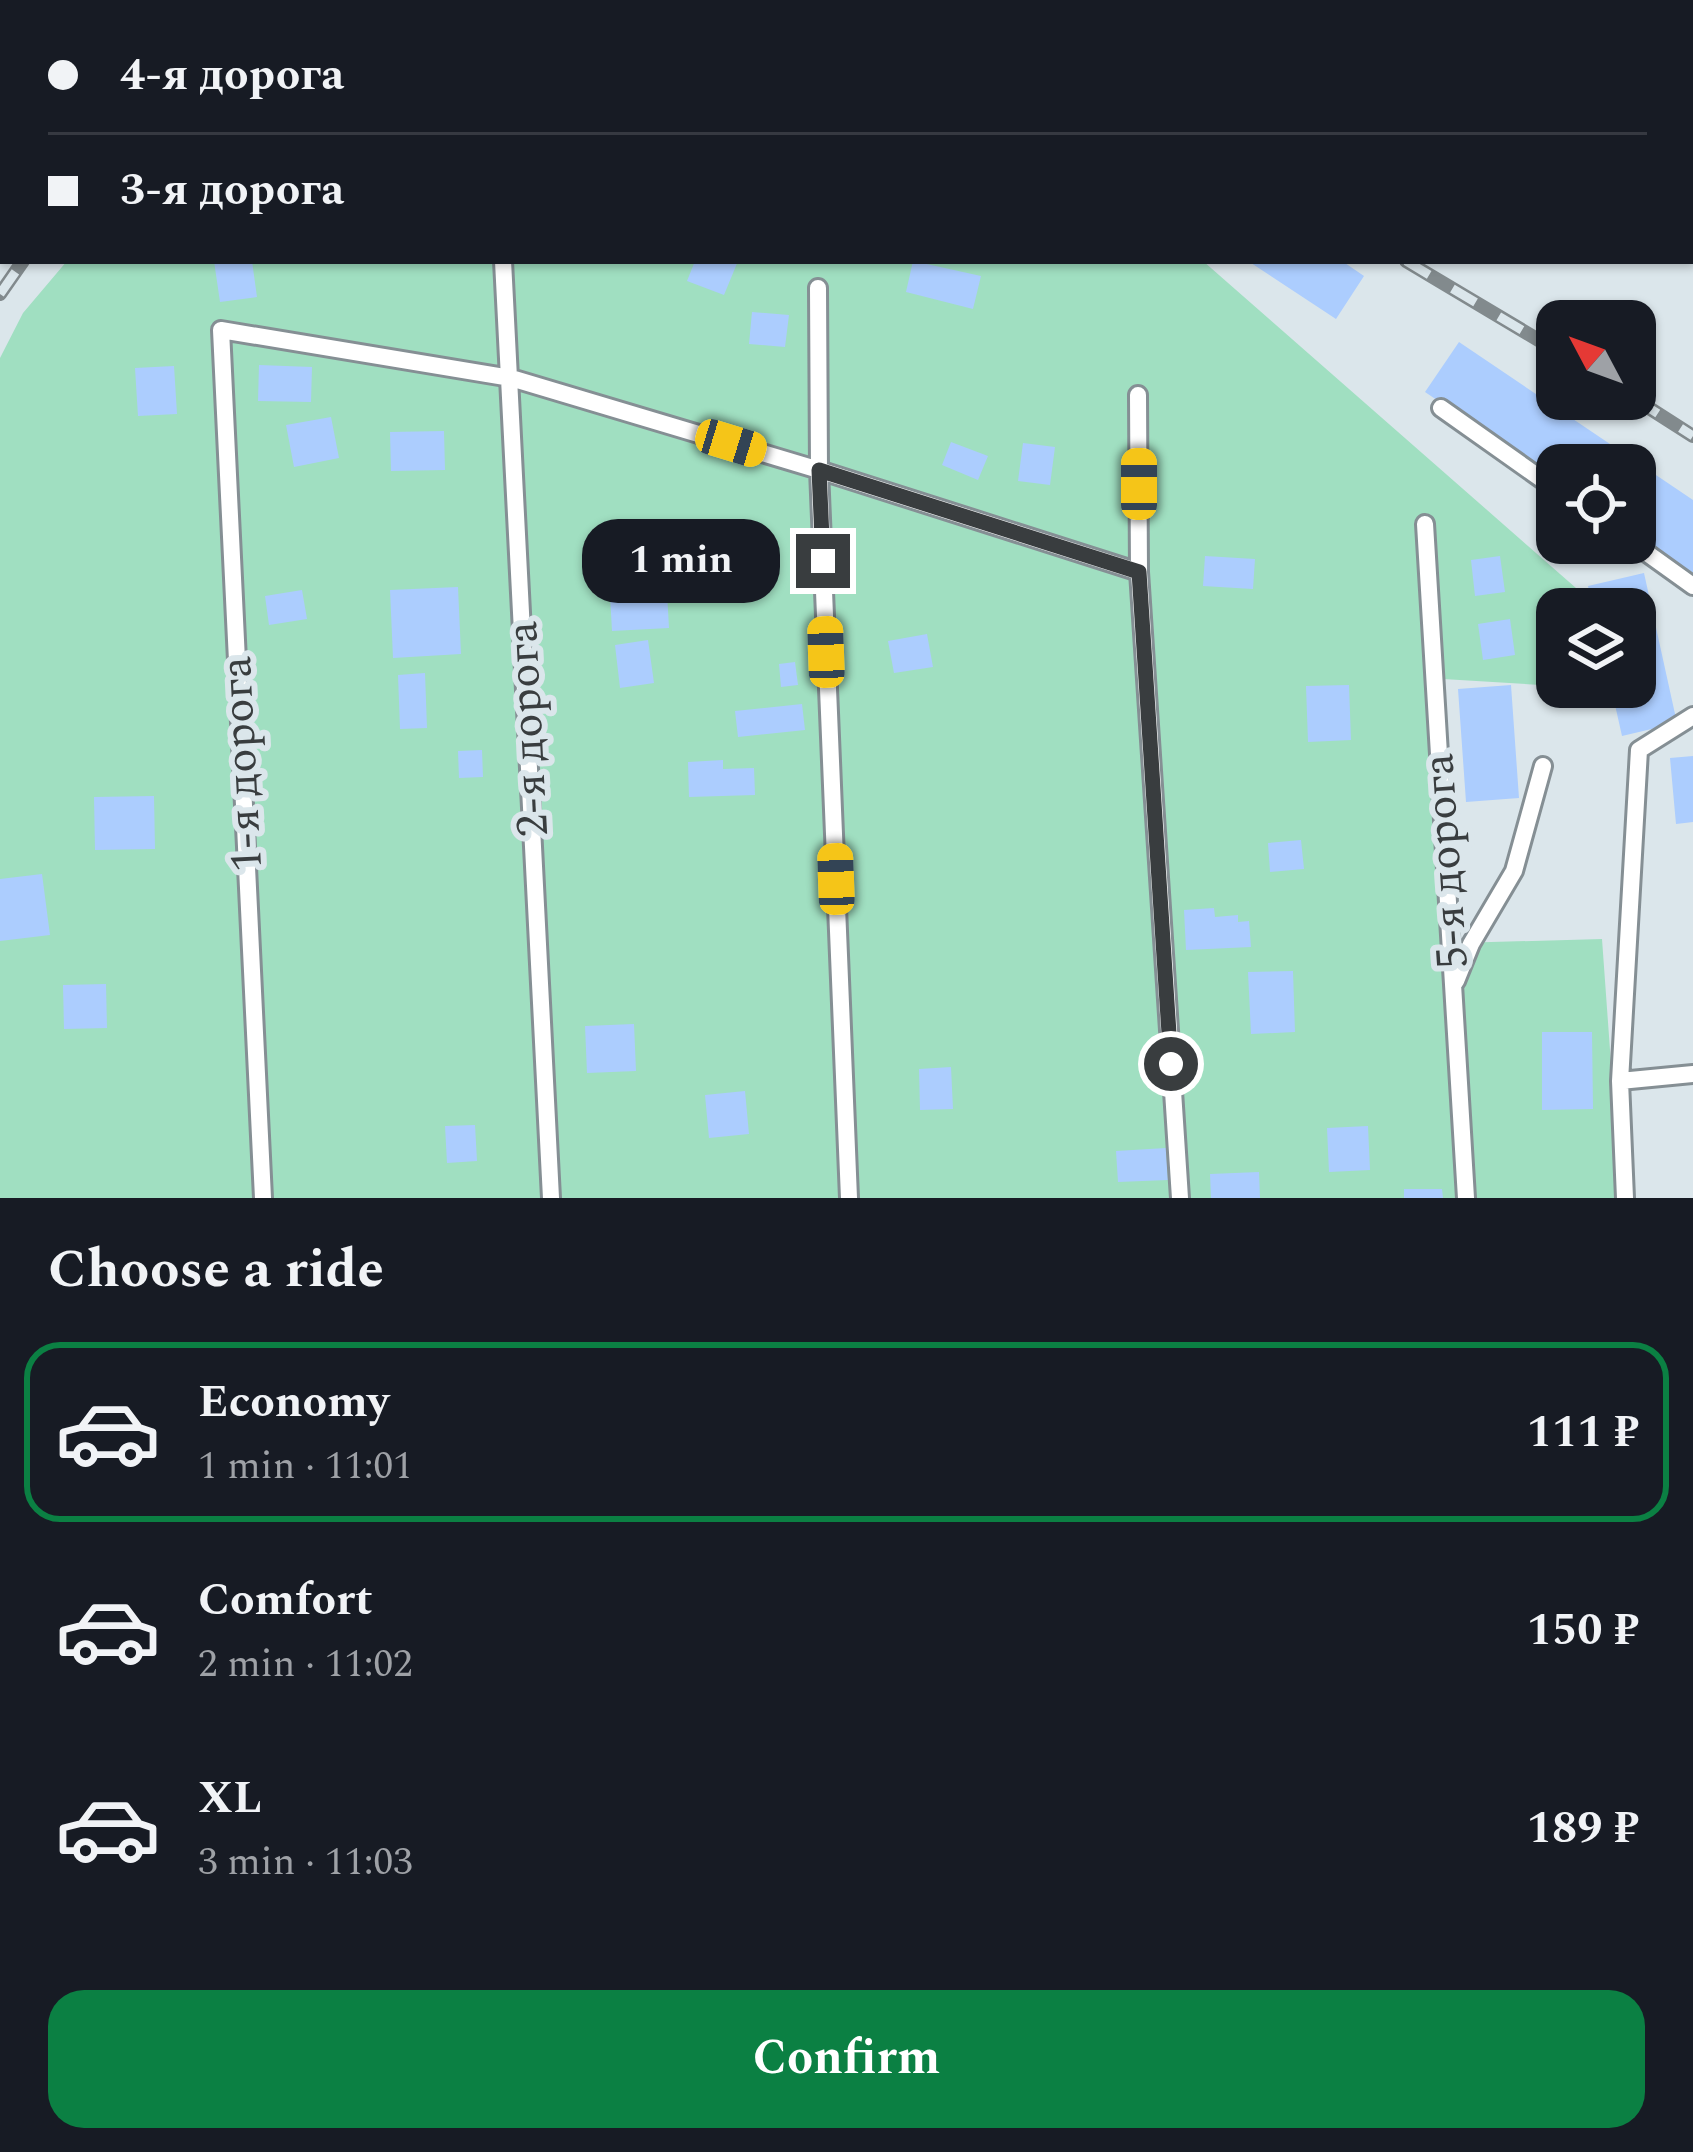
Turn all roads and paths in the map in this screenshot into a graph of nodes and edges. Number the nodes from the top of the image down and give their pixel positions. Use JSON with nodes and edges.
{"nodes":[{"id":1,"x":503,"y":264,"type":"edge"},
{"id":2,"x":818,"y":287,"type":"dead end"},
{"id":3,"x":511,"y":378,"type":"junction"},
{"id":4,"x":1138,"y":395,"type":"dead end"},
{"id":5,"x":1442,"y":408,"type":"dead end"},
{"id":6,"x":819,"y":470,"type":"junction"},
{"id":7,"x":1536,"y":475,"type":"edge"},
{"id":8,"x":1425,"y":524,"type":"dead end"},
{"id":9,"x":1656,"y":559,"type":"edge"},
{"id":10,"x":1139,"y":572,"type":"junction"},
{"id":11,"x":1693,"y":586,"type":"edge"},
{"id":12,"x":1693,"y":716,"type":"edge"},
{"id":13,"x":1543,"y":766,"type":"dead end"},
{"id":14,"x":1454,"y":988,"type":"junction"},
{"id":15,"x":1693,"y":1074,"type":"edge"},
{"id":16,"x":1620,"y":1081,"type":"junction"},
{"id":17,"x":263,"y":1198,"type":"edge"},
{"id":18,"x":551,"y":1198,"type":"edge"},
{"id":19,"x":849,"y":1198,"type":"edge"},
{"id":20,"x":1180,"y":1198,"type":"edge"},
{"id":21,"x":1466,"y":1198,"type":"edge"},
{"id":22,"x":1625,"y":1198,"type":"edge"}],
"edges":[{"from":1,"to":3,"type":"lane","name":"2-я дорога"},
{"from":2,"to":6,"type":"lane"},
{"from":3,"to":6,"type":"lane"},
{"from":3,"to":17,"type":"lane","name":"1-я дорога"},
{"from":3,"to":18,"type":"lane","name":"2-я дорога"},
{"from":4,"to":10,"type":"lane"},
{"from":5,"to":7,"type":"lane"},
{"from":6,"to":10,"type":"lane"},
{"from":6,"to":19,"type":"lane"},
{"from":8,"to":14,"type":"lane","name":"5-я дорога"},
{"from":9,"to":11,"type":"lane"},
{"from":10,"to":20,"type":"lane"},
{"from":12,"to":16,"type":"lane"},
{"from":13,"to":14,"type":"lane"},
{"from":14,"to":21,"type":"lane","name":"5-я дорога"},
{"from":15,"to":16,"type":"lane"},
{"from":16,"to":22,"type":"lane"}]}
